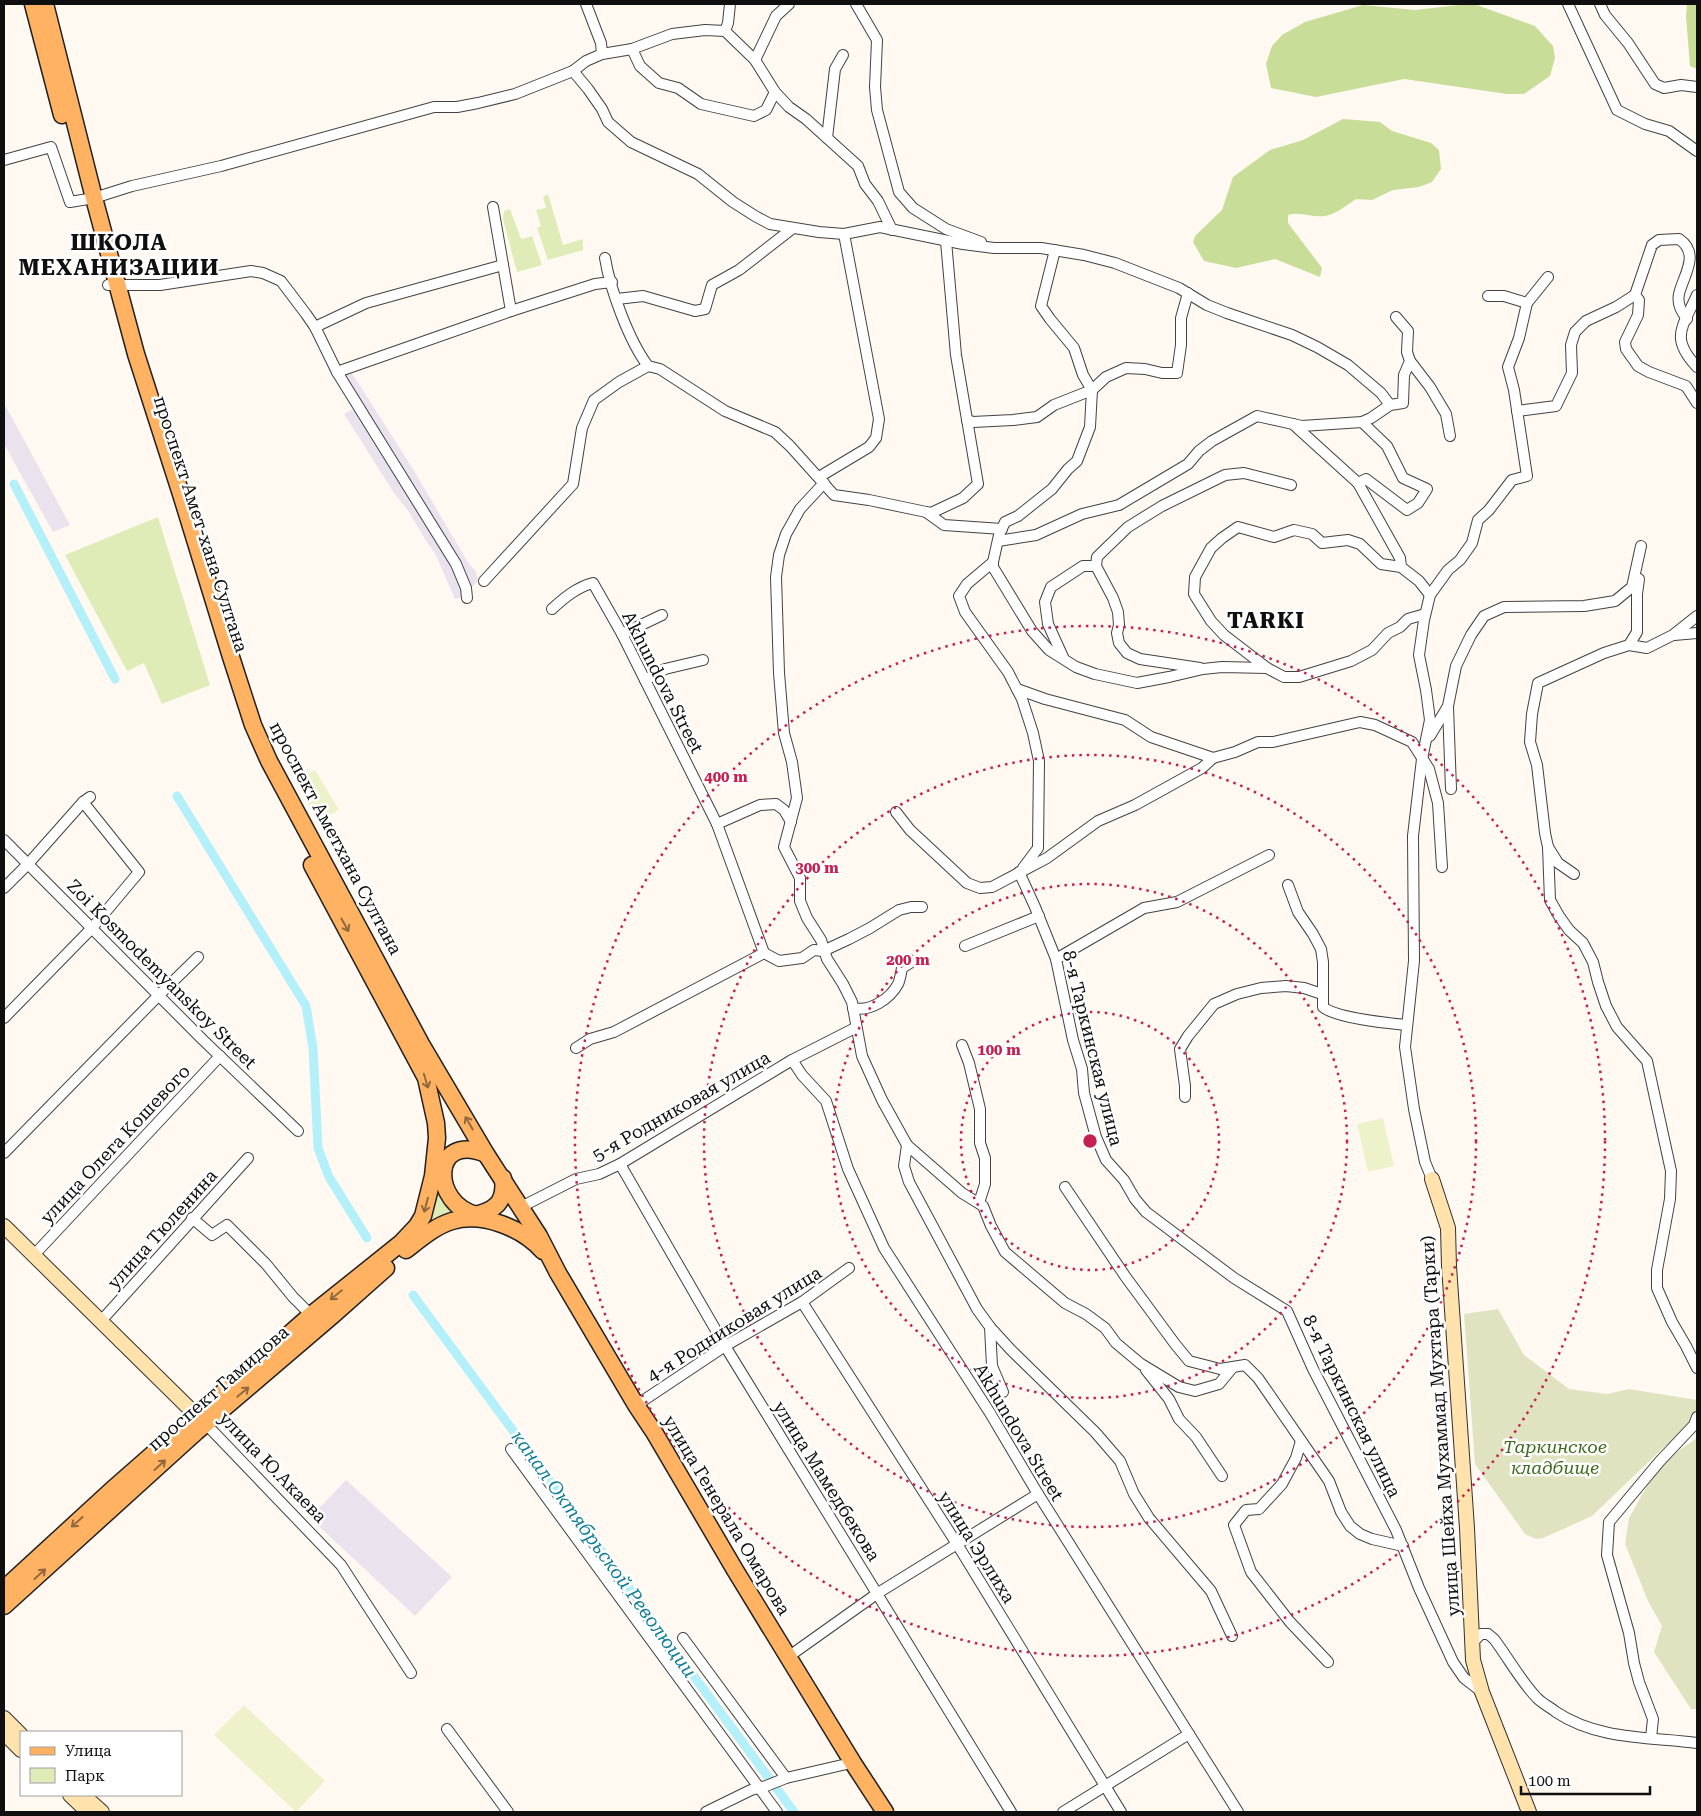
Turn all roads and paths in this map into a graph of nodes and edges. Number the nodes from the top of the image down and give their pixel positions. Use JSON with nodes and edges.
{"nodes":[{"id":1,"x":33,"y":4,"type":"edge"},
{"id":2,"x":45,"y":4,"type":"edge"},
{"id":3,"x":586,"y":4,"type":"edge"},
{"id":4,"x":730,"y":4,"type":"edge"},
{"id":5,"x":789,"y":4,"type":"edge"},
{"id":6,"x":1568,"y":4,"type":"edge"},
{"id":7,"x":1600,"y":4,"type":"edge"},
{"id":8,"x":860,"y":5,"type":"edge"},
{"id":9,"x":724,"y":31,"type":"junction"},
{"id":10,"x":632,"y":49,"type":"junction"},
{"id":11,"x":602,"y":54,"type":"junction"},
{"id":12,"x":843,"y":55,"type":"dead end"},
{"id":13,"x":755,"y":60,"type":"junction"},
{"id":14,"x":573,"y":70,"type":"junction"},
{"id":15,"x":1697,"y":86,"type":"edge"},
{"id":16,"x":775,"y":92,"type":"junction"},
{"id":17,"x":827,"y":138,"type":"junction"},
{"id":18,"x":1697,"y":151,"type":"edge"},
{"id":19,"x":4,"y":160,"type":"edge"},
{"id":20,"x":89,"y":199,"type":"junction"},
{"id":21,"x":493,"y":207,"type":"dead end"},
{"id":22,"x":792,"y":228,"type":"junction"},
{"id":23,"x":892,"y":230,"type":"junction"},
{"id":24,"x":844,"y":234,"type":"junction"},
{"id":25,"x":946,"y":241,"type":"junction"},
{"id":26,"x":994,"y":248,"type":"junction"},
{"id":27,"x":1055,"y":250,"type":"junction"},
{"id":28,"x":605,"y":258,"type":"dead end"},
{"id":29,"x":504,"y":266,"type":"junction"},
{"id":30,"x":1548,"y":277,"type":"dead end"},
{"id":31,"x":612,"y":282,"type":"junction"},
{"id":32,"x":113,"y":285,"type":"junction"},
{"id":33,"x":1188,"y":293,"type":"junction"},
{"id":34,"x":1635,"y":295,"type":"junction"},
{"id":35,"x":1697,"y":295,"type":"edge"},
{"id":36,"x":1488,"y":296,"type":"dead end"},
{"id":37,"x":617,"y":299,"type":"junction"},
{"id":38,"x":1527,"y":303,"type":"junction"},
{"id":39,"x":511,"y":311,"type":"junction"},
{"id":40,"x":1396,"y":317,"type":"dead end"},
{"id":41,"x":1687,"y":319,"type":"junction"},
{"id":42,"x":315,"y":327,"type":"junction"},
{"id":43,"x":1410,"y":361,"type":"junction"},
{"id":44,"x":648,"y":366,"type":"junction"},
{"id":45,"x":1697,"y":367,"type":"edge"},
{"id":46,"x":336,"y":372,"type":"junction"},
{"id":47,"x":1092,"y":390,"type":"junction"},
{"id":48,"x":1697,"y":402,"type":"edge"},
{"id":49,"x":1390,"y":404,"type":"junction"},
{"id":50,"x":1517,"y":411,"type":"junction"},
{"id":51,"x":967,"y":420,"type":"junction"},
{"id":52,"x":1362,"y":422,"type":"junction"},
{"id":53,"x":1292,"y":424,"type":"junction"},
{"id":54,"x":1450,"y":436,"type":"dead end"},
{"id":55,"x":822,"y":480,"type":"junction"},
{"id":56,"x":1358,"y":483,"type":"junction"},
{"id":57,"x":1291,"y":485,"type":"dead end"},
{"id":58,"x":926,"y":512,"type":"junction"},
{"id":59,"x":1002,"y":529,"type":"junction"},
{"id":60,"x":998,"y":541,"type":"junction"},
{"id":61,"x":992,"y":562,"type":"junction"},
{"id":62,"x":1096,"y":566,"type":"junction"},
{"id":63,"x":1401,"y":566,"type":"junction"},
{"id":64,"x":484,"y":582,"type":"dead end"},
{"id":65,"x":1430,"y":595,"type":"junction"},
{"id":66,"x":468,"y":598,"type":"dead end"},
{"id":67,"x":552,"y":609,"type":"dead end"},
{"id":68,"x":1425,"y":614,"type":"junction"},
{"id":69,"x":662,"y":615,"type":"dead end"},
{"id":70,"x":1697,"y":616,"type":"edge"},
{"id":71,"x":1697,"y":633,"type":"edge"},
{"id":72,"x":622,"y":634,"type":"junction"},
{"id":73,"x":1673,"y":635,"type":"junction"},
{"id":74,"x":1628,"y":645,"type":"junction"},
{"id":75,"x":1063,"y":657,"type":"junction"},
{"id":76,"x":703,"y":660,"type":"dead end"},
{"id":77,"x":1203,"y":668,"type":"junction"},
{"id":78,"x":1267,"y":668,"type":"junction"},
{"id":79,"x":645,"y":680,"type":"junction"},
{"id":80,"x":1017,"y":689,"type":"junction"},
{"id":81,"x":1448,"y":706,"type":"junction"},
{"id":82,"x":1425,"y":744,"type":"junction"},
{"id":83,"x":1213,"y":758,"type":"junction"},
{"id":84,"x":1422,"y":759,"type":"junction"},
{"id":85,"x":1451,"y":789,"type":"dead end"},
{"id":86,"x":896,"y":812,"type":"dead end"},
{"id":87,"x":791,"y":822,"type":"junction"},
{"id":88,"x":717,"y":824,"type":"junction"},
{"id":89,"x":4,"y":840,"type":"edge"},
{"id":90,"x":1548,"y":847,"type":"junction"},
{"id":91,"x":1270,"y":855,"type":"dead end"},
{"id":92,"x":28,"y":864,"type":"junction"},
{"id":93,"x":1442,"y":867,"type":"dead end"},
{"id":94,"x":1019,"y":872,"type":"junction"},
{"id":95,"x":1574,"y":874,"type":"dead end"},
{"id":96,"x":1288,"y":884,"type":"dead end"},
{"id":97,"x":4,"y":888,"type":"edge"},
{"id":98,"x":922,"y":907,"type":"dead end"},
{"id":99,"x":1039,"y":916,"type":"junction"},
{"id":100,"x":92,"y":928,"type":"junction"},
{"id":101,"x":965,"y":946,"type":"dead end"},
{"id":102,"x":823,"y":950,"type":"junction"},
{"id":103,"x":764,"y":953,"type":"junction"},
{"id":104,"x":198,"y":957,"type":"dead end"},
{"id":105,"x":1056,"y":958,"type":"junction"},
{"id":106,"x":910,"y":963,"type":"dead end"},
{"id":107,"x":1322,"y":994,"type":"junction"},
{"id":108,"x":159,"y":995,"type":"junction"},
{"id":109,"x":852,"y":1008,"type":"junction"},
{"id":110,"x":4,"y":1018,"type":"edge"},
{"id":111,"x":1406,"y":1025,"type":"junction"},
{"id":112,"x":855,"y":1028,"type":"junction"},
{"id":113,"x":962,"y":1045,"type":"dead end"},
{"id":114,"x":417,"y":1047,"type":"junction"},
{"id":115,"x":576,"y":1048,"type":"dead end"},
{"id":116,"x":220,"y":1056,"type":"junction"},
{"id":117,"x":792,"y":1060,"type":"junction"},
{"id":118,"x":1185,"y":1097,"type":"dead end"},
{"id":119,"x":298,"y":1131,"type":"dead end"},
{"id":120,"x":907,"y":1145,"type":"junction"},
{"id":121,"x":4,"y":1153,"type":"edge"},
{"id":122,"x":486,"y":1154,"type":"junction"},
{"id":123,"x":248,"y":1158,"type":"dead end"},
{"id":124,"x":620,"y":1164,"type":"junction"},
{"id":125,"x":439,"y":1168,"type":"junction"},
{"id":126,"x":502,"y":1178,"type":"junction"},
{"id":127,"x":1432,"y":1179,"type":"joint"},
{"id":128,"x":1065,"y":1187,"type":"dead end"},
{"id":129,"x":979,"y":1204,"type":"junction"},
{"id":130,"x":521,"y":1207,"type":"junction"},
{"id":131,"x":472,"y":1216,"type":"junction"},
{"id":132,"x":192,"y":1218,"type":"junction"},
{"id":133,"x":4,"y":1226,"type":"edge"},
{"id":134,"x":538,"y":1240,"type":"junction"},
{"id":135,"x":34,"y":1255,"type":"junction"},
{"id":136,"x":849,"y":1268,"type":"dead end"},
{"id":137,"x":802,"y":1302,"type":"junction"},
{"id":138,"x":311,"y":1315,"type":"junction"},
{"id":139,"x":100,"y":1321,"type":"junction"},
{"id":140,"x":990,"y":1327,"type":"junction"},
{"id":141,"x":725,"y":1346,"type":"junction"},
{"id":142,"x":1141,"y":1364,"type":"junction"},
{"id":143,"x":1233,"y":1367,"type":"junction"},
{"id":144,"x":1697,"y":1368,"type":"edge"},
{"id":145,"x":1003,"y":1392,"type":"dead end"},
{"id":146,"x":636,"y":1406,"type":"junction"},
{"id":147,"x":1697,"y":1417,"type":"edge"},
{"id":148,"x":201,"y":1420,"type":"junction"},
{"id":149,"x":1301,"y":1441,"type":"junction"},
{"id":150,"x":511,"y":1448,"type":"dead end"},
{"id":151,"x":1222,"y":1476,"type":"dead end"},
{"id":152,"x":1038,"y":1494,"type":"junction"},
{"id":153,"x":956,"y":1544,"type":"junction"},
{"id":154,"x":1403,"y":1546,"type":"junction"},
{"id":155,"x":4,"y":1589,"type":"edge"},
{"id":156,"x":878,"y":1593,"type":"junction"},
{"id":157,"x":4,"y":1606,"type":"edge"},
{"id":158,"x":1232,"y":1636,"type":"dead end"},
{"id":159,"x":683,"y":1638,"type":"dead end"},
{"id":160,"x":1472,"y":1643,"type":"junction"},
{"id":161,"x":788,"y":1657,"type":"junction"},
{"id":162,"x":1328,"y":1662,"type":"dead end"},
{"id":163,"x":411,"y":1674,"type":"dead end"},
{"id":164,"x":1482,"y":1692,"type":"junction"},
{"id":165,"x":4,"y":1718,"type":"edge"},
{"id":166,"x":447,"y":1729,"type":"dead end"},
{"id":167,"x":4,"y":1733,"type":"edge"},
{"id":168,"x":20,"y":1734,"type":"edge"},
{"id":169,"x":1189,"y":1734,"type":"junction"},
{"id":170,"x":1651,"y":1738,"type":"junction"},
{"id":171,"x":1697,"y":1743,"type":"edge"},
{"id":172,"x":20,"y":1749,"type":"edge"},
{"id":173,"x":851,"y":1764,"type":"junction"},
{"id":174,"x":786,"y":1778,"type":"junction"},
{"id":175,"x":1105,"y":1786,"type":"junction"},
{"id":176,"x":759,"y":1788,"type":"junction"},
{"id":177,"x":71,"y":1796,"type":"edge"},
{"id":178,"x":84,"y":1796,"type":"edge"},
{"id":179,"x":88,"y":1812,"type":"edge"},
{"id":180,"x":102,"y":1812,"type":"edge"},
{"id":181,"x":508,"y":1812,"type":"edge"},
{"id":182,"x":706,"y":1812,"type":"edge"},
{"id":183,"x":778,"y":1812,"type":"edge"},
{"id":184,"x":885,"y":1812,"type":"edge"},
{"id":185,"x":1011,"y":1812,"type":"edge"},
{"id":186,"x":1064,"y":1812,"type":"edge"},
{"id":187,"x":1121,"y":1812,"type":"edge"},
{"id":188,"x":1238,"y":1812,"type":"edge"},
{"id":189,"x":1529,"y":1812,"type":"edge"}],
"edges":[{"from":1,"to":20,"type":"main road"},
{"from":2,"to":20,"type":"main road","name":"проспект Аметхана Султана"},
{"from":3,"to":11,"type":"street"},
{"from":4,"to":9,"type":"street"},
{"from":5,"to":13,"type":"street"},
{"from":6,"to":18,"type":"street"},
{"from":7,"to":15,"type":"street"},
{"from":8,"to":26,"type":"street"},
{"from":9,"to":10,"type":"street"},
{"from":9,"to":13,"type":"street"},
{"from":10,"to":11,"type":"street"},
{"from":10,"to":16,"type":"street"},
{"from":11,"to":14,"type":"street"},
{"from":12,"to":17,"type":"street"},
{"from":13,"to":16,"type":"street"},
{"from":14,"to":20,"type":"street"},
{"from":14,"to":22,"type":"street"},
{"from":16,"to":17,"type":"street"},
{"from":17,"to":23,"type":"street"},
{"from":19,"to":20,"type":"street"},
{"from":20,"to":32,"type":"main road","name":"проспект Аметхана Султана"},
{"from":21,"to":29,"type":"street"},
{"from":22,"to":24,"type":"street"},
{"from":22,"to":37,"type":"street"},
{"from":23,"to":24,"type":"street"},
{"from":23,"to":25,"type":"street"},
{"from":24,"to":55,"type":"street"},
{"from":25,"to":26,"type":"street"},
{"from":25,"to":51,"type":"street"},
{"from":26,"to":27,"type":"street"},
{"from":27,"to":33,"type":"street"},
{"from":27,"to":47,"type":"street"},
{"from":28,"to":31,"type":"street"},
{"from":29,"to":39,"type":"street"},
{"from":29,"to":42,"type":"street"},
{"from":30,"to":38,"type":"street"},
{"from":31,"to":37,"type":"street"},
{"from":31,"to":39,"type":"street"},
{"from":32,"to":42,"type":"street"},
{"from":32,"to":114,"type":"main road","name":"проспект Аметхана Султана"},
{"from":33,"to":47,"type":"street"},
{"from":33,"to":49,"type":"street"},
{"from":34,"to":41,"type":"street"},
{"from":34,"to":48,"type":"street"},
{"from":34,"to":50,"type":"street"},
{"from":35,"to":41,"type":"street"},
{"from":36,"to":38,"type":"street"},
{"from":37,"to":44,"type":"street"},
{"from":38,"to":50,"type":"street"},
{"from":39,"to":46,"type":"street"},
{"from":40,"to":43,"type":"street"},
{"from":41,"to":45,"type":"street"},
{"from":42,"to":46,"type":"street"},
{"from":43,"to":49,"type":"street"},
{"from":43,"to":54,"type":"street"},
{"from":44,"to":55,"type":"street"},
{"from":44,"to":64,"type":"street"},
{"from":46,"to":66,"type":"street"},
{"from":47,"to":51,"type":"street"},
{"from":47,"to":59,"type":"street"},
{"from":49,"to":52,"type":"street"},
{"from":50,"to":65,"type":"street","name":"улица Шейха Мухаммад Мухтара (Тарки)"},
{"from":51,"to":58,"type":"street"},
{"from":52,"to":53,"type":"street"},
{"from":52,"to":56,"type":"street"},
{"from":53,"to":56,"type":"street"},
{"from":53,"to":60,"type":"street"},
{"from":55,"to":58,"type":"street"},
{"from":55,"to":87,"type":"street"},
{"from":56,"to":63,"type":"street"},
{"from":57,"to":62,"type":"street"},
{"from":58,"to":59,"type":"street"},
{"from":59,"to":60,"type":"street"},
{"from":60,"to":61,"type":"street"},
{"from":61,"to":75,"type":"street"},
{"from":61,"to":80,"type":"street"},
{"from":62,"to":75,"type":"street"},
{"from":62,"to":77,"type":"street"},
{"from":63,"to":65,"type":"street"},
{"from":63,"to":78,"type":"street"},
{"from":65,"to":68,"type":"street","name":"улица Шейха Мухаммад Мухтара (Тарки)"},
{"from":67,"to":72,"type":"street","name":"Akhundova Street"},
{"from":68,"to":78,"type":"street"},
{"from":68,"to":82,"type":"street","name":"улица Шейха Мухаммад Мухтара (Тарки)"},
{"from":69,"to":72,"type":"street"},
{"from":70,"to":73,"type":"street"},
{"from":71,"to":73,"type":"street"},
{"from":72,"to":79,"type":"street","name":"Akhundova Street"},
{"from":73,"to":74,"type":"street"},
{"from":74,"to":81,"type":"street"},
{"from":74,"to":90,"type":"street"},
{"from":75,"to":77,"type":"street"},
{"from":76,"to":79,"type":"street"},
{"from":77,"to":78,"type":"street"},
{"from":79,"to":88,"type":"street","name":"Akhundova Street"},
{"from":80,"to":83,"type":"street"},
{"from":80,"to":94,"type":"street"},
{"from":81,"to":82,"type":"street"},
{"from":81,"to":85,"type":"street"},
{"from":82,"to":84,"type":"street","name":"улица Шейха Мухаммад Мухтара (Тарки)"},
{"from":83,"to":84,"type":"street"},
{"from":83,"to":94,"type":"street"},
{"from":84,"to":93,"type":"street"},
{"from":84,"to":111,"type":"street","name":"улица Шейха Мухаммад Мухтара (Тарки)"},
{"from":86,"to":94,"type":"street"},
{"from":87,"to":88,"type":"street"},
{"from":87,"to":102,"type":"street"},
{"from":88,"to":103,"type":"street","name":"Akhundova Street"},
{"from":89,"to":92,"type":"street","name":"Zoi Kosmodemyanskoy Street"},
{"from":90,"to":95,"type":"street"},
{"from":90,"to":144,"type":"street"},
{"from":91,"to":105,"type":"street"},
{"from":92,"to":97,"type":"street"},
{"from":92,"to":100,"type":"street","name":"Zoi Kosmodemyanskoy Street"},
{"from":92,"to":100,"type":"street"},
{"from":94,"to":99,"type":"street","name":"8-я Таркинская улица"},
{"from":96,"to":107,"type":"street"},
{"from":98,"to":102,"type":"street"},
{"from":99,"to":101,"type":"street"},
{"from":99,"to":105,"type":"street","name":"8-я Таркинская улица"},
{"from":100,"to":108,"type":"street","name":"Zoi Kosmodemyanskoy Street"},
{"from":100,"to":110,"type":"street"},
{"from":102,"to":103,"type":"street"},
{"from":102,"to":109,"type":"street"},
{"from":103,"to":115,"type":"street"},
{"from":104,"to":108,"type":"street"},
{"from":105,"to":154,"type":"street","name":"8-я Таркинская улица"},
{"from":106,"to":109,"type":"street"},
{"from":107,"to":111,"type":"street"},
{"from":107,"to":118,"type":"street"},
{"from":108,"to":116,"type":"street","name":"Zoi Kosmodemyanskoy Street"},
{"from":108,"to":121,"type":"street"},
{"from":109,"to":112,"type":"street"},
{"from":111,"to":127,"type":"street","name":"улица Шейха Мухаммад Мухтара (Тарки)"},
{"from":112,"to":117,"type":"street","name":"5-я Родниковая улица"},
{"from":112,"to":120,"type":"street"},
{"from":113,"to":129,"type":"street"},
{"from":122,"to":114,"type":"main road","one_way":true},
{"from":114,"to":125,"type":"main road","one_way":true},
{"from":116,"to":119,"type":"street","name":"Zoi Kosmodemyanskoy Street"},
{"from":116,"to":135,"type":"street","name":"улица Олега Кошевого"},
{"from":117,"to":124,"type":"street","name":"5-я Родниковая улица"},
{"from":117,"to":152,"type":"street","name":"Akhundova Street"},
{"from":120,"to":129,"type":"street"},
{"from":120,"to":140,"type":"street"},
{"from":122,"to":125,"type":"main road"},
{"from":122,"to":126,"type":"main road"},
{"from":123,"to":132,"type":"street","name":"улица Тюленина"},
{"from":124,"to":130,"type":"street","name":"5-я Родниковая улица"},
{"from":124,"to":141,"type":"street","name":"улица Мамедбекова"},
{"from":125,"to":131,"type":"main road"},
{"from":125,"to":138,"type":"main road","name":"проспект Гамидова","one_way":true},
{"from":126,"to":130,"type":"main road","name":"улица Генерала Омарова"},
{"from":126,"to":131,"type":"main road","name":"проспект Гамидова"},
{"from":127,"to":160,"type":"street","name":"улица Шейха Мухаммад Мухтара (Тарки)"},
{"from":128,"to":143,"type":"street"},
{"from":129,"to":142,"type":"street"},
{"from":130,"to":134,"type":"main road","name":"улица Генерала Омарова"},
{"from":131,"to":134,"type":"main road"},
{"from":148,"to":131,"type":"main road","name":"проспект Гамидова","one_way":true},
{"from":132,"to":138,"type":"street"},
{"from":132,"to":139,"type":"street","name":"улица Тюленина"},
{"from":133,"to":135,"type":"street","name":"улица Ю.Акаева"},
{"from":134,"to":146,"type":"main road","name":"улица Генерала Омарова"},
{"from":135,"to":139,"type":"street","name":"улица Ю.Акаева"},
{"from":136,"to":137,"type":"street","name":"4-я Родниковая улица"},
{"from":137,"to":141,"type":"street","name":"4-я Родниковая улица"},
{"from":137,"to":153,"type":"street","name":"улица Эрлиха"},
{"from":138,"to":148,"type":"main road","name":"проспект Гамидова"},
{"from":139,"to":148,"type":"street","name":"улица Ю.Акаева"},
{"from":140,"to":145,"type":"street"},
{"from":140,"to":158,"type":"street"},
{"from":141,"to":146,"type":"street","name":"4-я Родниковая улица"},
{"from":141,"to":156,"type":"street","name":"улица Мамедбекова"},
{"from":142,"to":143,"type":"street"},
{"from":142,"to":151,"type":"street"},
{"from":143,"to":149,"type":"street"},
{"from":146,"to":161,"type":"main road","name":"улица Генерала Омарова"},
{"from":147,"to":170,"type":"street"},
{"from":148,"to":155,"type":"main road","name":"проспект Гамидова","one_way":true},
{"from":157,"to":148,"type":"main road","name":"проспект Гамидова","one_way":true},
{"from":148,"to":163,"type":"street","name":"улица Ю.Акаева"},
{"from":149,"to":154,"type":"street"},
{"from":149,"to":162,"type":"street"},
{"from":150,"to":176,"type":"street"},
{"from":152,"to":153,"type":"street"},
{"from":152,"to":169,"type":"street","name":"Akhundova Street"},
{"from":153,"to":156,"type":"street"},
{"from":153,"to":175,"type":"street","name":"улица Эрлиха"},
{"from":154,"to":164,"type":"street","name":"8-я Таркинская улица"},
{"from":156,"to":161,"type":"street"},
{"from":156,"to":185,"type":"street","name":"улица Мамедбекова"},
{"from":159,"to":174,"type":"street"},
{"from":160,"to":164,"type":"street","name":"улица Шейха Мухаммад Мухтара (Тарки)"},
{"from":160,"to":170,"type":"street","name":"улица Шейха Мухаммад Мухтара (Тарки)"},
{"from":161,"to":173,"type":"main road","name":"улица Генерала Омарова"},
{"from":161,"to":184,"type":"main road","name":"улица Генерала Омарова"},
{"from":164,"to":189,"type":"street","name":"улица Шейха Мухаммад Мухтара (Тарки)"},
{"from":165,"to":168,"type":"street"},
{"from":166,"to":181,"type":"street"},
{"from":167,"to":172,"type":"street"},
{"from":169,"to":175,"type":"street"},
{"from":169,"to":188,"type":"street","name":"Akhundova Street"},
{"from":170,"to":171,"type":"street","name":"улица Шейха Мухаммад Мухтара (Тарки)"},
{"from":173,"to":174,"type":"street"},
{"from":173,"to":184,"type":"main road","name":"улица Генерала Омарова"},
{"from":174,"to":176,"type":"street"},
{"from":175,"to":186,"type":"street"},
{"from":175,"to":187,"type":"street","name":"улица Эрлиха"},
{"from":176,"to":182,"type":"street"},
{"from":176,"to":183,"type":"street"},
{"from":177,"to":179,"type":"street"},
{"from":178,"to":180,"type":"street"}]}
